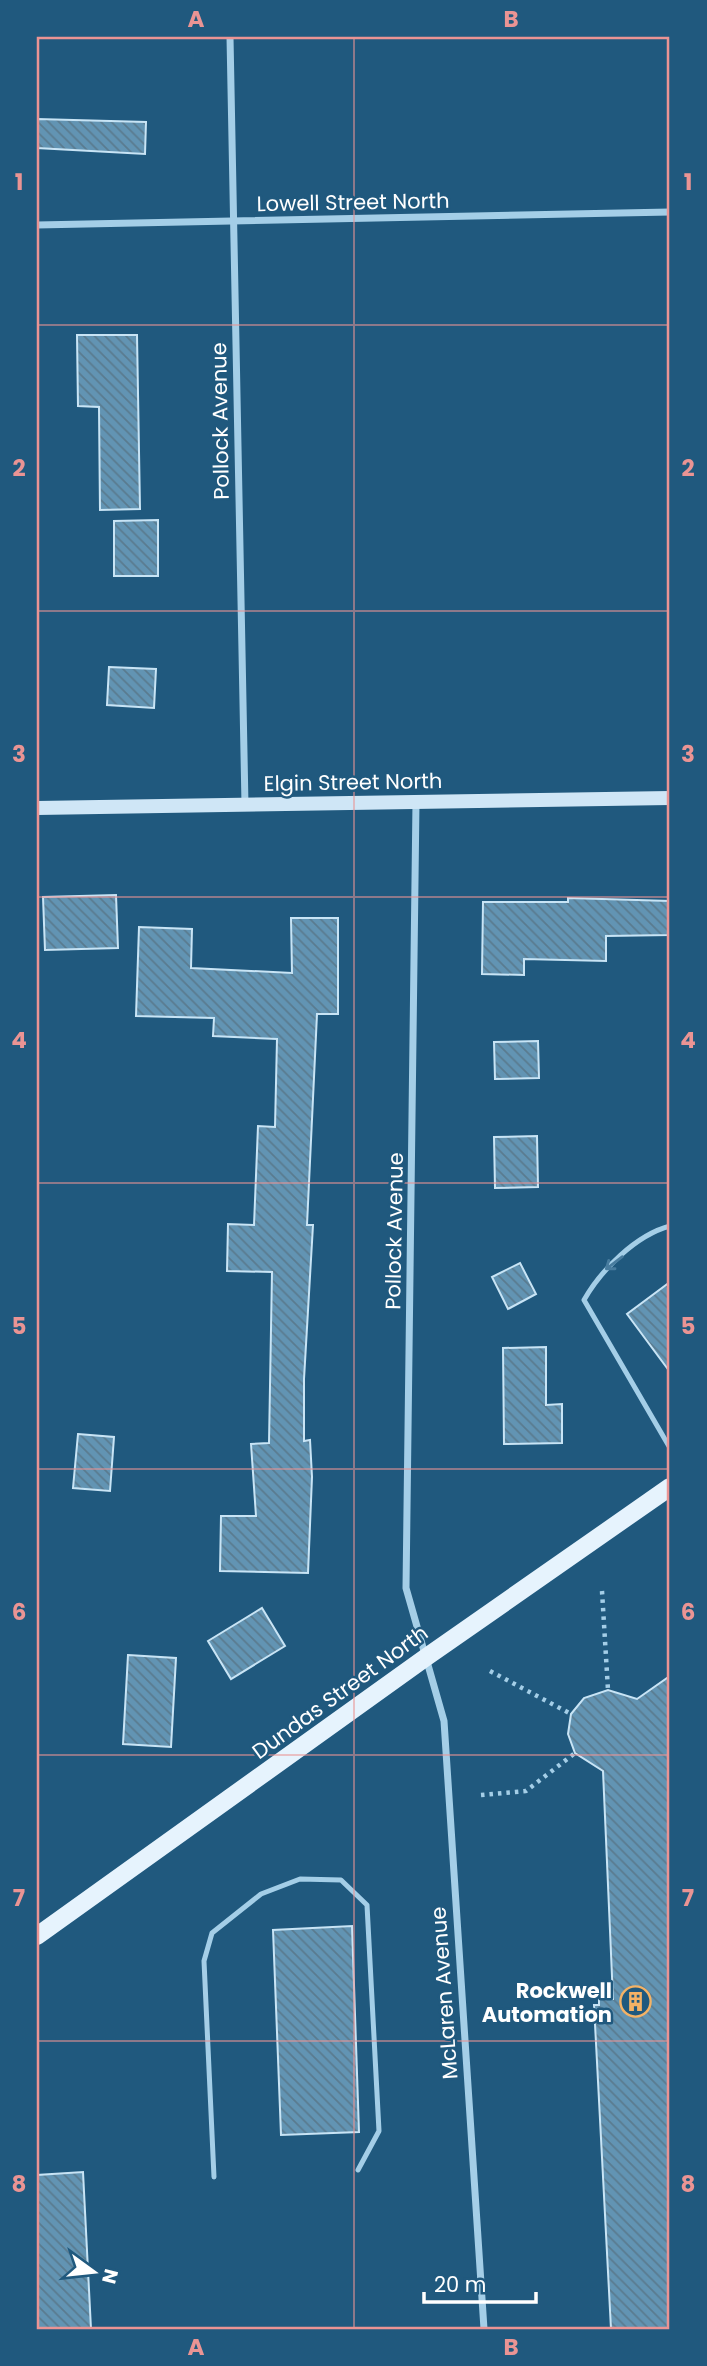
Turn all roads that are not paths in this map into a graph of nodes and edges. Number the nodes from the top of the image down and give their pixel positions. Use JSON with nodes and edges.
{"nodes":[{"id":1,"x":230,"y":37,"type":"edge"},
{"id":2,"x":670,"y":212,"type":"edge"},
{"id":3,"x":234,"y":221,"type":"junction"},
{"id":4,"x":37,"y":225,"type":"edge"},
{"id":5,"x":670,"y":798,"type":"edge"},
{"id":6,"x":416,"y":802,"type":"junction"},
{"id":7,"x":245,"y":805,"type":"junction"},
{"id":8,"x":37,"y":808,"type":"edge"},
{"id":9,"x":670,"y":1226,"type":"edge"},
{"id":10,"x":670,"y":1448,"type":"edge"},
{"id":11,"x":670,"y":1488,"type":"edge"},
{"id":12,"x":425,"y":1658,"type":"junction"},
{"id":13,"x":37,"y":1936,"type":"edge"},
{"id":14,"x":358,"y":2171,"type":"dead end"},
{"id":15,"x":214,"y":2177,"type":"dead end"},
{"id":16,"x":484,"y":2329,"type":"edge"}],
"edges":[{"from":1,"to":3,"type":"street","name":"Pollock Avenue"},
{"from":2,"to":3,"type":"street","name":"Lowell Street North"},
{"from":3,"to":4,"type":"street","name":"Lowell Street North"},
{"from":3,"to":7,"type":"street","name":"Pollock Avenue"},
{"from":5,"to":6,"type":"street","name":"Elgin Street North"},
{"from":6,"to":7,"type":"street","name":"Elgin Street North"},
{"from":6,"to":12,"type":"street","name":"Pollock Avenue"},
{"from":7,"to":8,"type":"street","name":"Elgin Street North"},
{"from":9,"to":10,"type":"lane","one_way":true},
{"from":11,"to":12,"type":"main road","name":"Dundas Street North"},
{"from":12,"to":13,"type":"main road","name":"Dundas Street North"},
{"from":12,"to":16,"type":"street","name":"McLaren Avenue"},
{"from":14,"to":15,"type":"lane"}]}
